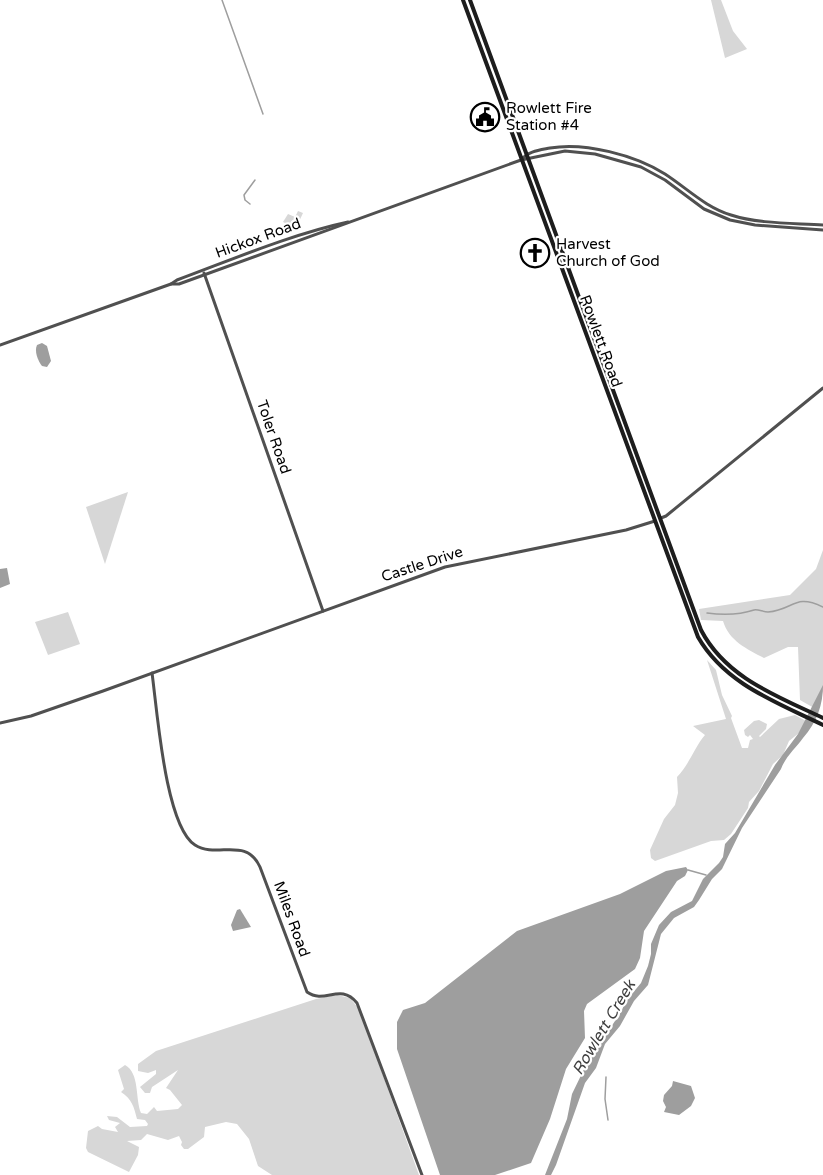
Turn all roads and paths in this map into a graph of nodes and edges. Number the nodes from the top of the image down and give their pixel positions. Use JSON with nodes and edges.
{"nodes":[{"id":1,"x":463,"y":0,"type":"edge"},
{"id":2,"x":470,"y":0,"type":"edge"},
{"id":3,"x":556,"y":147,"type":"junction"},
{"id":4,"x":556,"y":152,"type":"junction"},
{"id":5,"x":527,"y":157,"type":"junction"},
{"id":6,"x":521,"y":160,"type":"junction"},
{"id":7,"x":355,"y":220,"type":"junction"},
{"id":8,"x":823,"y":225,"type":"edge"},
{"id":9,"x":823,"y":230,"type":"edge"},
{"id":10,"x":298,"y":237,"type":"junction"},
{"id":11,"x":266,"y":250,"type":"junction"},
{"id":12,"x":273,"y":250,"type":"junction"},
{"id":13,"x":204,"y":273,"type":"junction"},
{"id":14,"x":0,"y":345,"type":"edge"},
{"id":15,"x":823,"y":388,"type":"edge"},
{"id":16,"x":628,"y":433,"type":"junction"},
{"id":17,"x":622,"y":435,"type":"junction"},
{"id":18,"x":657,"y":520,"type":"junction"},
{"id":19,"x":675,"y":580,"type":"junction"},
{"id":20,"x":689,"y":600,"type":"junction"},
{"id":21,"x":323,"y":611,"type":"junction"},
{"id":22,"x":152,"y":673,"type":"junction"},
{"id":23,"x":790,"y":705,"type":"junction"},
{"id":24,"x":823,"y":718,"type":"edge"},
{"id":25,"x":0,"y":723,"type":"edge"},
{"id":26,"x":823,"y":725,"type":"edge"},
{"id":27,"x":422,"y":1175,"type":"edge"}],
"edges":[{"from":1,"to":6,"type":"main road","name":"Rowlett Road"},
{"from":2,"to":5,"type":"main road","name":"Rowlett Road"},
{"from":3,"to":4,"type":"street"},
{"from":3,"to":5,"type":"street"},
{"from":3,"to":8,"type":"street"},
{"from":4,"to":5,"type":"street"},
{"from":4,"to":9,"type":"street"},
{"from":5,"to":6,"type":"street"},
{"from":5,"to":16,"type":"main road","name":"Rowlett Road"},
{"from":6,"to":7,"type":"street","name":"Hickox Road"},
{"from":6,"to":17,"type":"main road","name":"Rowlett Road"},
{"from":7,"to":10,"type":"street","name":"Hickox Road"},
{"from":7,"to":12,"type":"street","name":"Hickox Road"},
{"from":10,"to":11,"type":"street","name":"Hickox Road"},
{"from":10,"to":12,"type":"street"},
{"from":11,"to":12,"type":"street","name":"Hickox Road"},
{"from":11,"to":13,"type":"street","name":"Hickox Road"},
{"from":13,"to":14,"type":"street","name":"Hickox Road"},
{"from":13,"to":21,"type":"street","name":"Toler Road"},
{"from":15,"to":18,"type":"street","name":"Castle Drive"},
{"from":16,"to":17,"type":"main road"},
{"from":16,"to":18,"type":"main road","name":"Rowlett Road"},
{"from":17,"to":18,"type":"main road","name":"Rowlett Road"},
{"from":18,"to":19,"type":"main road"},
{"from":18,"to":20,"type":"main road"},
{"from":18,"to":21,"type":"street","name":"Castle Drive"},
{"from":19,"to":20,"type":"main road"},
{"from":19,"to":23,"type":"main road"},
{"from":20,"to":23,"type":"main road"},
{"from":21,"to":22,"type":"street","name":"Castle Drive"},
{"from":22,"to":25,"type":"street","name":"Castle Drive"},
{"from":22,"to":27,"type":"street","name":"Miles Road"},
{"from":23,"to":24,"type":"main road"},
{"from":23,"to":26,"type":"main road"}]}
